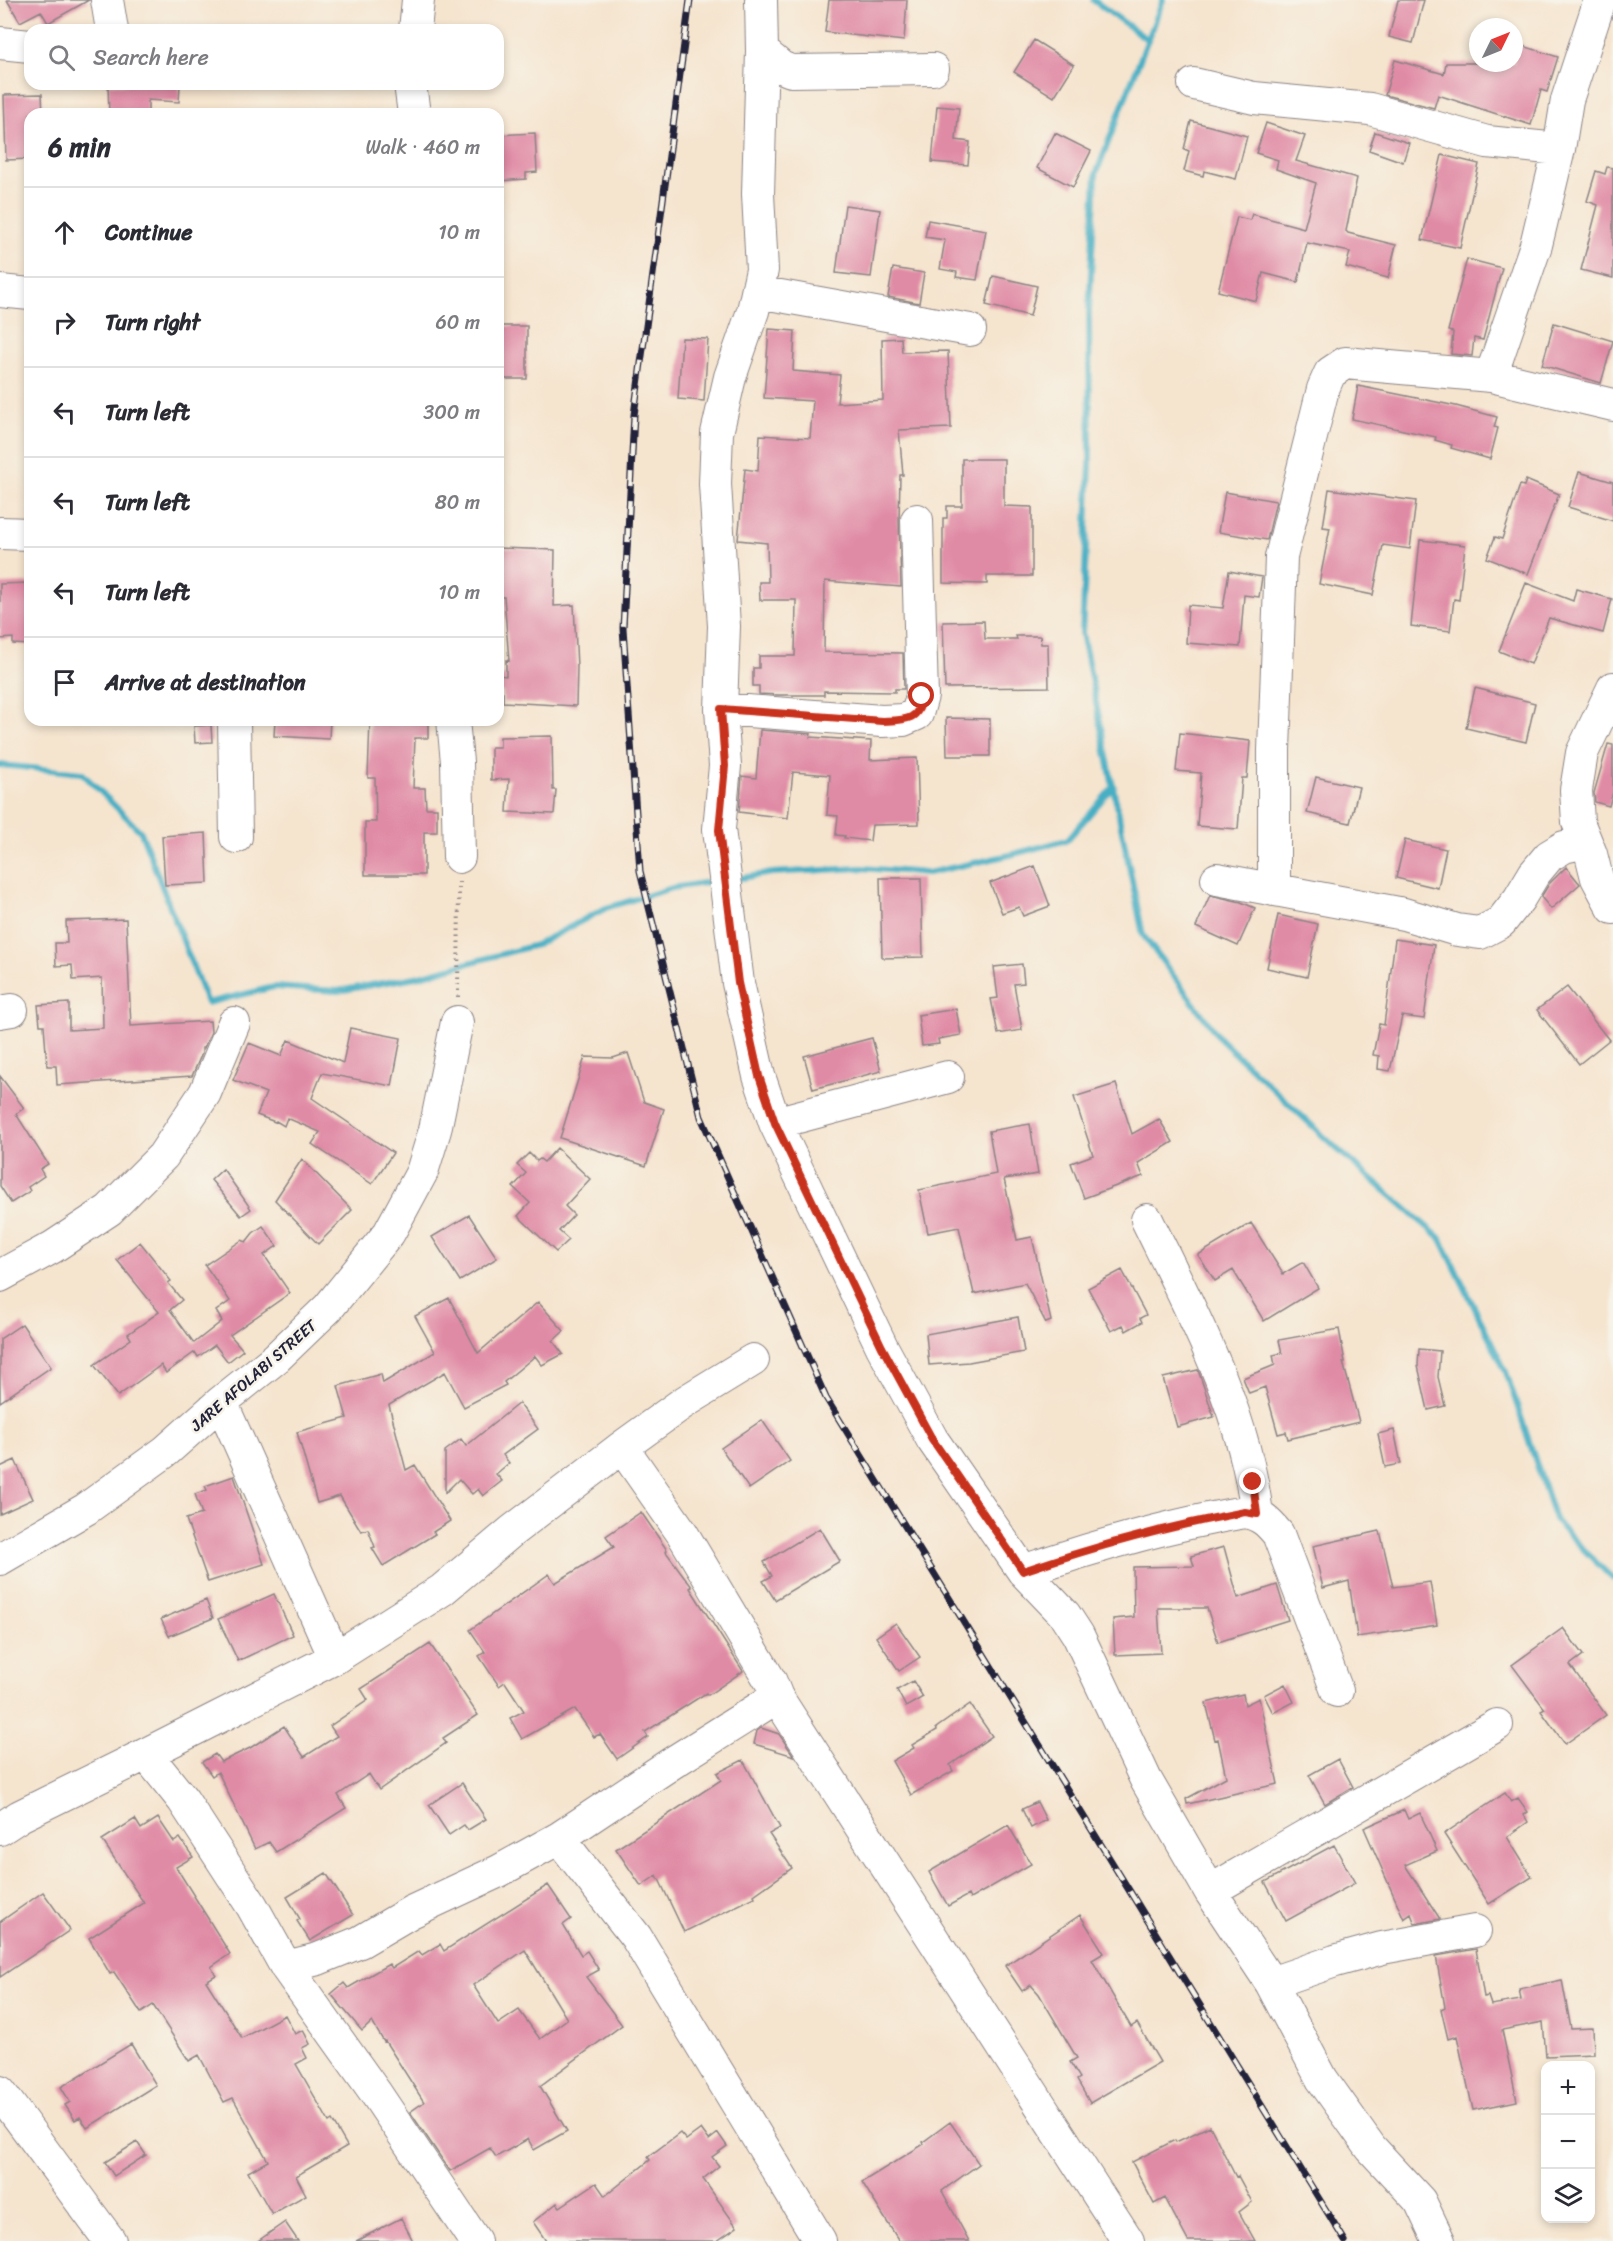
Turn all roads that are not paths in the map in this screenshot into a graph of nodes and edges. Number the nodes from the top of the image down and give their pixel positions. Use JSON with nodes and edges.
{"nodes":[{"id":1,"x":107,"y":0,"type":"edge"},
{"id":2,"x":418,"y":0,"type":"edge"},
{"id":3,"x":761,"y":0,"type":"edge"},
{"id":4,"x":1600,"y":0,"type":"edge"},
{"id":5,"x":111,"y":24,"type":"edge"},
{"id":6,"x":416,"y":24,"type":"edge"},
{"id":7,"x":0,"y":43,"type":"edge"},
{"id":8,"x":24,"y":45,"type":"edge"},
{"id":9,"x":762,"y":51,"type":"junction"},
{"id":10,"x":933,"y":69,"type":"dead end"},
{"id":11,"x":1194,"y":84,"type":"dead end"},
{"id":12,"x":411,"y":90,"type":"edge"},
{"id":13,"x":413,"y":108,"type":"edge"},
{"id":14,"x":1559,"y":148,"type":"junction"},
{"id":15,"x":0,"y":291,"type":"edge"},
{"id":16,"x":758,"y":292,"type":"junction"},
{"id":17,"x":24,"y":293,"type":"edge"},
{"id":18,"x":970,"y":330,"type":"dead end"},
{"id":19,"x":1491,"y":376,"type":"junction"},
{"id":20,"x":1613,"y":405,"type":"edge"},
{"id":21,"x":917,"y":520,"type":"dead end"},
{"id":22,"x":0,"y":533,"type":"edge"},
{"id":23,"x":24,"y":534,"type":"edge"},
{"id":24,"x":1613,"y":688,"type":"edge"},
{"id":25,"x":721,"y":709,"type":"junction"},
{"id":26,"x":234,"y":726,"type":"edge"},
{"id":27,"x":454,"y":726,"type":"edge"},
{"id":28,"x":236,"y":837,"type":"dead end"},
{"id":29,"x":1586,"y":842,"type":"junction"},
{"id":30,"x":459,"y":857,"type":"road end"},
{"id":31,"x":1217,"y":879,"type":"dead end"},
{"id":32,"x":1274,"y":890,"type":"junction"},
{"id":33,"x":1613,"y":908,"type":"edge"},
{"id":34,"x":458,"y":1022,"type":"road end"},
{"id":35,"x":234,"y":1023,"type":"dead end"},
{"id":36,"x":948,"y":1077,"type":"dead end"},
{"id":37,"x":775,"y":1123,"type":"junction"},
{"id":38,"x":1147,"y":1220,"type":"dead end"},
{"id":39,"x":0,"y":1276,"type":"edge"},
{"id":40,"x":753,"y":1360,"type":"dead end"},
{"id":41,"x":220,"y":1402,"type":"junction"},
{"id":42,"x":622,"y":1447,"type":"junction"},
{"id":43,"x":1257,"y":1514,"type":"junction"},
{"id":44,"x":0,"y":1559,"type":"edge"},
{"id":45,"x":1023,"y":1571,"type":"junction"},
{"id":46,"x":335,"y":1658,"type":"junction"},
{"id":47,"x":1337,"y":1691,"type":"dead end"},
{"id":48,"x":777,"y":1697,"type":"junction"},
{"id":49,"x":1497,"y":1725,"type":"dead end"},
{"id":50,"x":146,"y":1754,"type":"junction"},
{"id":51,"x":0,"y":1829,"type":"edge"},
{"id":52,"x":559,"y":1838,"type":"junction"},
{"id":53,"x":1210,"y":1892,"type":"junction"},
{"id":54,"x":1475,"y":1931,"type":"dead end"},
{"id":55,"x":286,"y":1967,"type":"junction"},
{"id":56,"x":1271,"y":1983,"type":"junction"},
{"id":57,"x":0,"y":2092,"type":"edge"},
{"id":58,"x":110,"y":2241,"type":"edge"},
{"id":59,"x":475,"y":2241,"type":"edge"},
{"id":60,"x":820,"y":2241,"type":"edge"},
{"id":61,"x":1128,"y":2241,"type":"edge"},
{"id":62,"x":1439,"y":2241,"type":"edge"}],
"edges":[{"from":1,"to":5,"type":"street"},
{"from":2,"to":6,"type":"street"},
{"from":3,"to":9,"type":"street"},
{"from":4,"to":14,"type":"street"},
{"from":7,"to":8,"type":"street"},
{"from":9,"to":10,"type":"street"},
{"from":9,"to":16,"type":"street"},
{"from":11,"to":14,"type":"street"},
{"from":12,"to":13,"type":"street"},
{"from":14,"to":19,"type":"street"},
{"from":15,"to":17,"type":"street"},
{"from":16,"to":18,"type":"street"},
{"from":16,"to":25,"type":"street"},
{"from":19,"to":20,"type":"street"},
{"from":19,"to":32,"type":"street"},
{"from":21,"to":25,"type":"street"},
{"from":22,"to":23,"type":"street"},
{"from":24,"to":29,"type":"street"},
{"from":25,"to":37,"type":"street"},
{"from":26,"to":28,"type":"street"},
{"from":27,"to":30,"type":"street"},
{"from":29,"to":32,"type":"street"},
{"from":29,"to":33,"type":"street"},
{"from":31,"to":32,"type":"street"},
{"from":34,"to":41,"type":"street","name":"JARE AFOLABI STREET"},
{"from":35,"to":39,"type":"street"},
{"from":36,"to":37,"type":"street"},
{"from":37,"to":45,"type":"street"},
{"from":38,"to":43,"type":"street"},
{"from":40,"to":42,"type":"street"},
{"from":41,"to":44,"type":"street","name":"JARE AFOLABI STREET"},
{"from":41,"to":46,"type":"street"},
{"from":42,"to":46,"type":"street"},
{"from":42,"to":48,"type":"street"},
{"from":43,"to":45,"type":"street"},
{"from":43,"to":47,"type":"street"},
{"from":45,"to":53,"type":"street"},
{"from":46,"to":50,"type":"street"},
{"from":48,"to":52,"type":"street"},
{"from":48,"to":61,"type":"street"},
{"from":49,"to":53,"type":"street"},
{"from":50,"to":51,"type":"street"},
{"from":50,"to":55,"type":"street"},
{"from":52,"to":55,"type":"street"},
{"from":52,"to":60,"type":"street"},
{"from":53,"to":56,"type":"street"},
{"from":54,"to":56,"type":"street"},
{"from":55,"to":59,"type":"street"},
{"from":56,"to":62,"type":"street"},
{"from":57,"to":58,"type":"street"}]}
